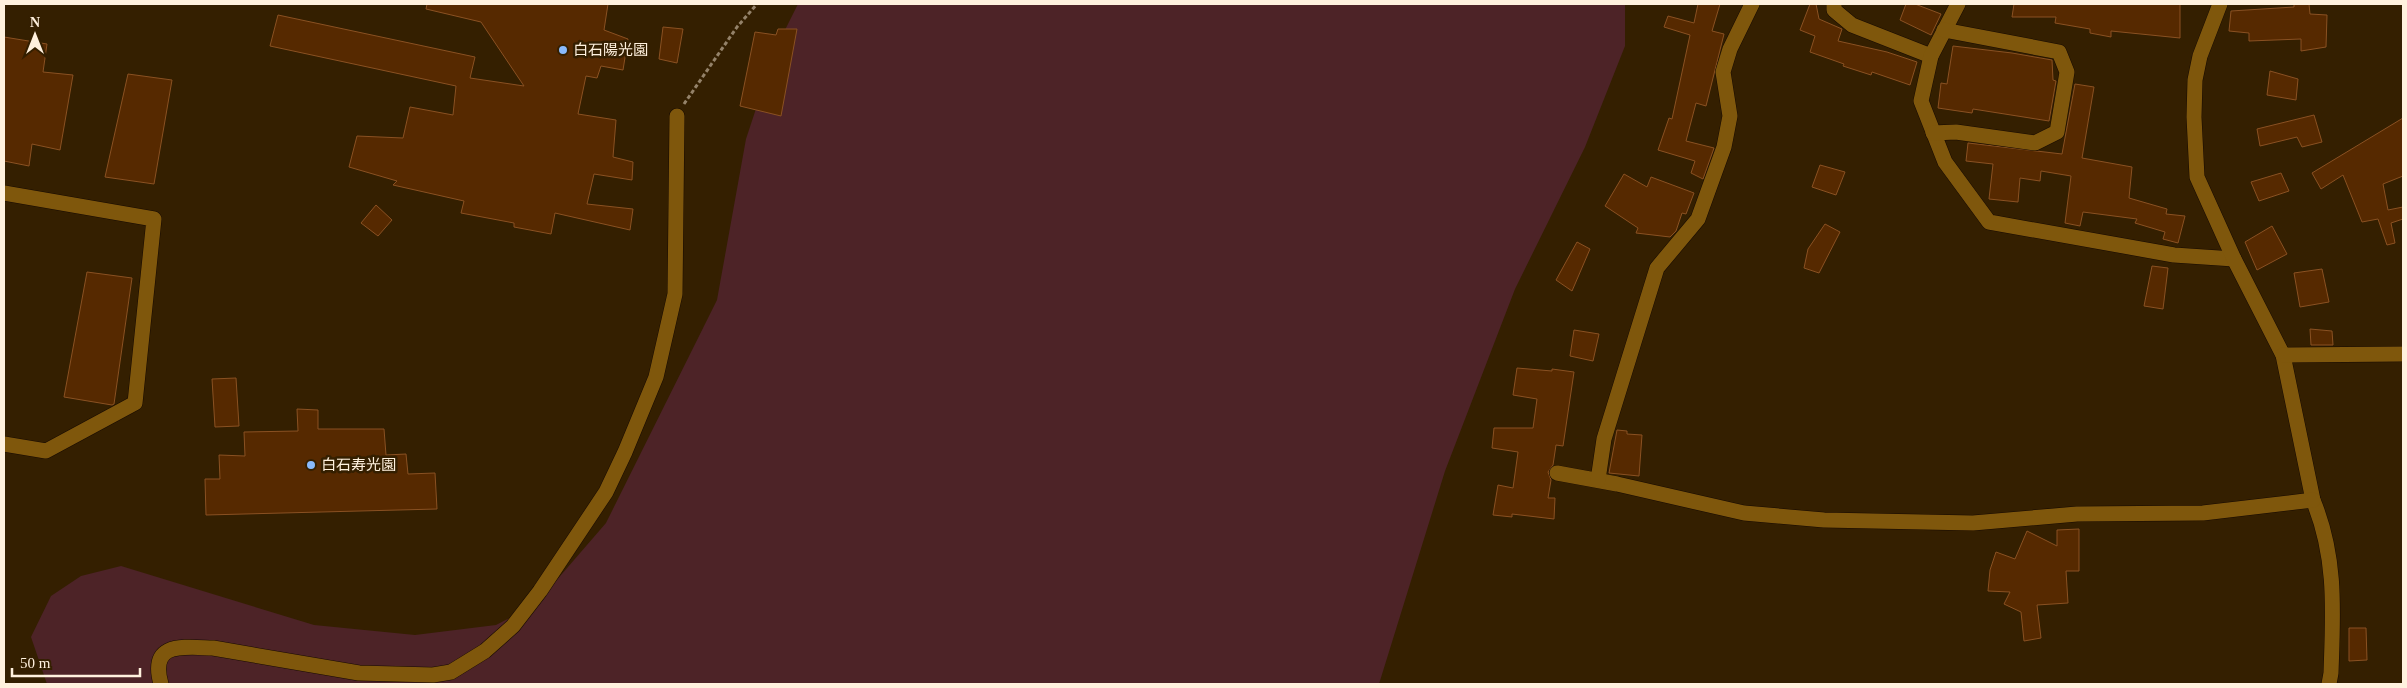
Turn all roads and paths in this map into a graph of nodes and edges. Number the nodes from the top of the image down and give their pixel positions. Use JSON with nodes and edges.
{"nodes":[{"id":1,"x":757,"y":4,"type":"edge"},
{"id":2,"x":1752,"y":4,"type":"edge"},
{"id":3,"x":1834,"y":4,"type":"edge"},
{"id":4,"x":1958,"y":4,"type":"edge"},
{"id":5,"x":2220,"y":4,"type":"edge"},
{"id":6,"x":1944,"y":30,"type":"junction"},
{"id":7,"x":1931,"y":56,"type":"junction"},
{"id":8,"x":677,"y":116,"type":"joint"},
{"id":9,"x":1933,"y":133,"type":"junction"},
{"id":10,"x":4,"y":193,"type":"edge"},
{"id":11,"x":2234,"y":258,"type":"junction"},
{"id":12,"x":2403,"y":354,"type":"edge"},
{"id":13,"x":2283,"y":355,"type":"junction"},
{"id":14,"x":4,"y":444,"type":"edge"},
{"id":15,"x":1558,"y":473,"type":"dead end"},
{"id":16,"x":1598,"y":480,"type":"junction"},
{"id":17,"x":2313,"y":500,"type":"junction"},
{"id":18,"x":161,"y":684,"type":"edge"},
{"id":19,"x":2329,"y":684,"type":"edge"}],
"edges":[{"from":1,"to":8,"type":"path"},
{"from":2,"to":16,"type":"street"},
{"from":3,"to":7,"type":"street"},
{"from":4,"to":6,"type":"street"},
{"from":5,"to":11,"type":"street"},
{"from":6,"to":7,"type":"street"},
{"from":6,"to":9,"type":"street"},
{"from":7,"to":9,"type":"street"},
{"from":8,"to":18,"type":"street"},
{"from":9,"to":11,"type":"street"},
{"from":10,"to":14,"type":"street"},
{"from":11,"to":13,"type":"street"},
{"from":12,"to":13,"type":"street"},
{"from":13,"to":17,"type":"street"},
{"from":15,"to":16,"type":"street"},
{"from":16,"to":17,"type":"street"},
{"from":17,"to":19,"type":"street"}]}
